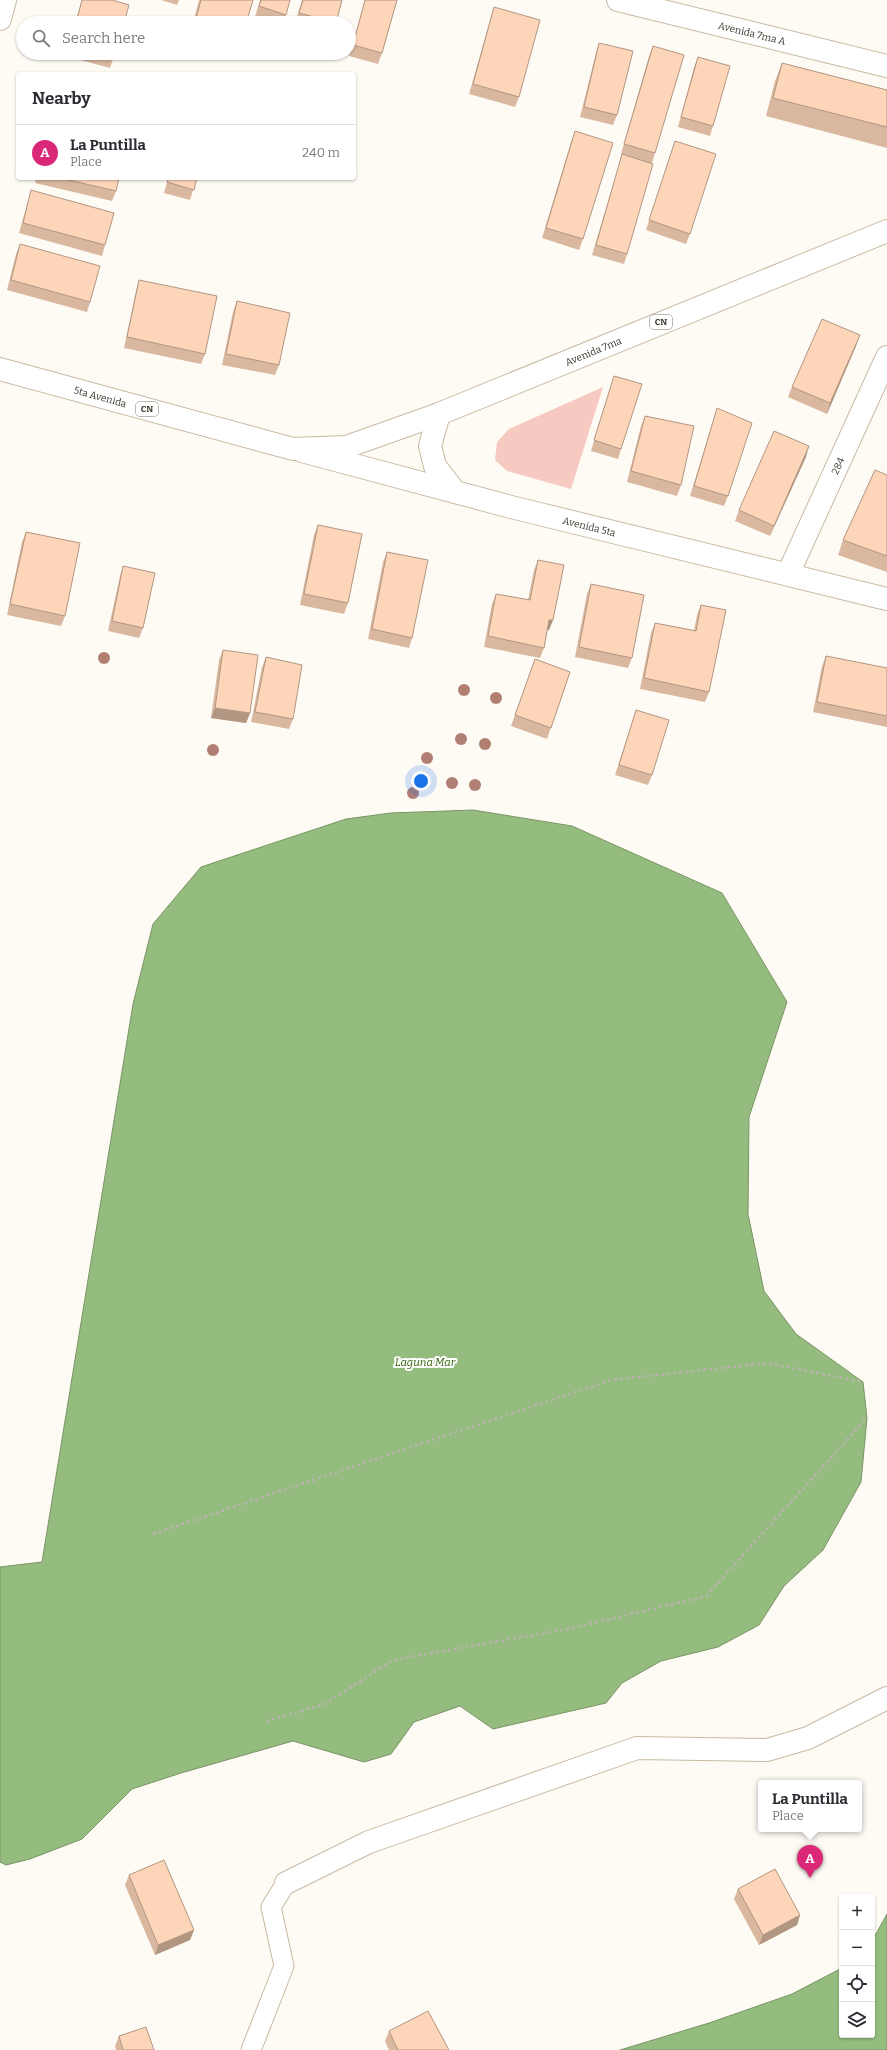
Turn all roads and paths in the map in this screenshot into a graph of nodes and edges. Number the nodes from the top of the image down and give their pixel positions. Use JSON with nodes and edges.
{"nodes":[{"id":1,"x":5,"y":0,"type":"edge"},
{"id":2,"x":618,"y":0,"type":"edge"},
{"id":3,"x":0,"y":19,"type":"edge"},
{"id":4,"x":887,"y":66,"type":"edge"},
{"id":5,"x":886,"y":232,"type":"edge"},
{"id":6,"x":887,"y":357,"type":"edge"},
{"id":7,"x":0,"y":369,"type":"edge"},
{"id":8,"x":439,"y":414,"type":"junction"},
{"id":9,"x":294,"y":449,"type":"junction"},
{"id":10,"x":455,"y":492,"type":"junction"},
{"id":11,"x":788,"y":574,"type":"junction"},
{"id":12,"x":887,"y":599,"type":"edge"},
{"id":13,"x":863,"y":1382,"type":"dead end"},
{"id":14,"x":867,"y":1418,"type":"dead end"},
{"id":15,"x":154,"y":1534,"type":"dead end"},
{"id":16,"x":887,"y":1698,"type":"edge"},
{"id":17,"x":266,"y":1721,"type":"dead end"},
{"id":18,"x":286,"y":1883,"type":"joint"},
{"id":19,"x":251,"y":2050,"type":"edge"}],
"edges":[{"from":1,"to":3,"type":"main road"},
{"from":2,"to":4,"type":"main road","name":"Avenida 7ma A"},
{"from":5,"to":8,"type":"main road","name":"Avenida 7ma","number":"CN"},
{"from":6,"to":11,"type":"main road","name":"284"},
{"from":7,"to":9,"type":"main road","name":"5ta Avenida","number":"CN"},
{"from":8,"to":9,"type":"main road","name":"Avenida 7ma","number":"CN"},
{"from":8,"to":10,"type":"main road"},
{"from":9,"to":10,"type":"main road","name":"Avenida 5ta"},
{"from":10,"to":11,"type":"main road","name":"Avenida 5ta"},
{"from":11,"to":12,"type":"main road","name":"Avenida 5ta"},
{"from":13,"to":15,"type":"path"},
{"from":14,"to":17,"type":"path"},
{"from":16,"to":18,"type":"main road"},
{"from":18,"to":19,"type":"lane"}]}
